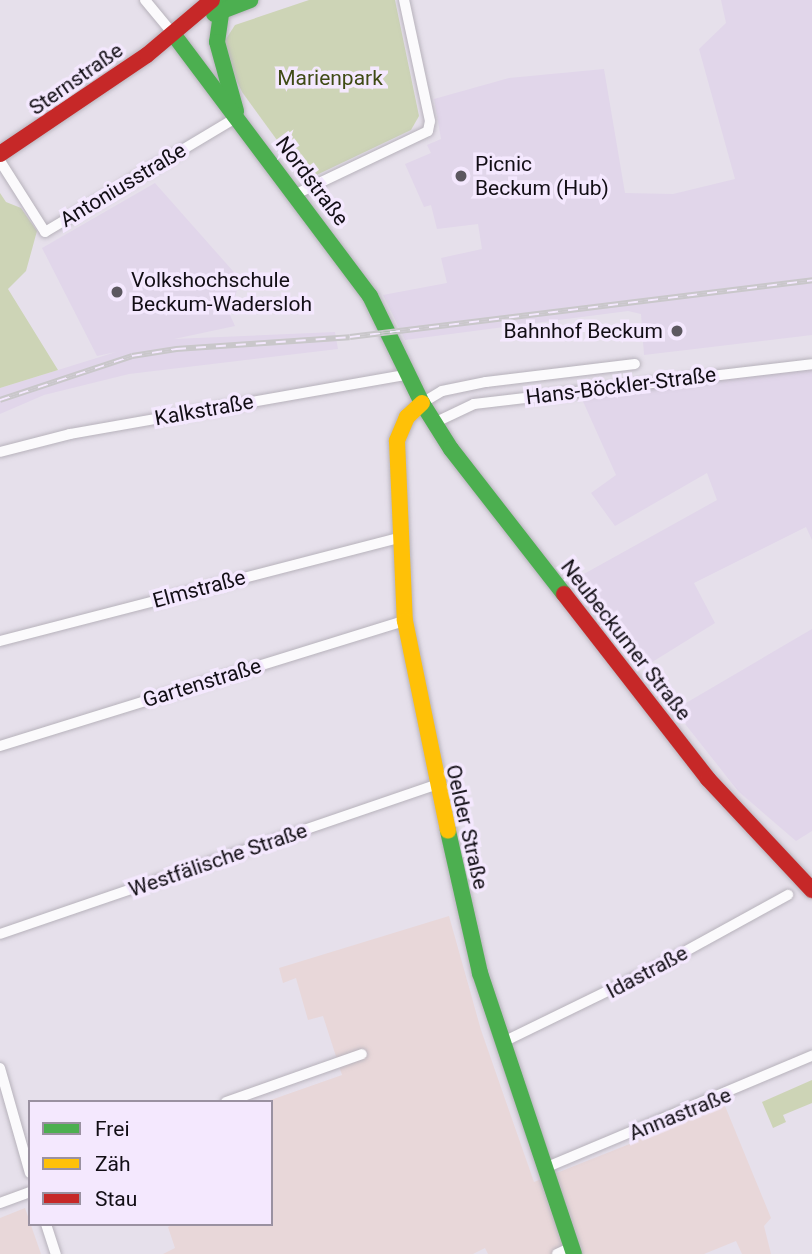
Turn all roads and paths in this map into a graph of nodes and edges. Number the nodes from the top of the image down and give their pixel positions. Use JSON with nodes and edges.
{"nodes":[{"id":1,"x":145,"y":0,"type":"edge"},
{"id":2,"x":250,"y":0,"type":"edge"},
{"id":3,"x":404,"y":0,"type":"edge"},
{"id":4,"x":219,"y":4,"type":"edge"},
{"id":5,"x":174,"y":34,"type":"junction"},
{"id":6,"x":237,"y":117,"type":"junction"},
{"id":7,"x":0,"y":154,"type":"edge"},
{"id":8,"x":0,"y":161,"type":"edge"},
{"id":9,"x":296,"y":194,"type":"junction"},
{"id":10,"x":812,"y":364,"type":"edge"},
{"id":11,"x":635,"y":365,"type":"dead end"},
{"id":12,"x":410,"y":374,"type":"junction"},
{"id":13,"x":422,"y":403,"type":"junction"},
{"id":14,"x":434,"y":423,"type":"junction"},
{"id":15,"x":0,"y":452,"type":"edge"},
{"id":16,"x":398,"y":538,"type":"junction"},
{"id":17,"x":405,"y":621,"type":"junction"},
{"id":18,"x":0,"y":641,"type":"edge"},
{"id":19,"x":0,"y":746,"type":"edge"},
{"id":20,"x":435,"y":785,"type":"junction"},
{"id":21,"x":812,"y":890,"type":"edge"},
{"id":22,"x":788,"y":895,"type":"dead end"},
{"id":23,"x":0,"y":934,"type":"edge"},
{"id":24,"x":503,"y":1042,"type":"junction"},
{"id":25,"x":362,"y":1055,"type":"dead end"},
{"id":26,"x":812,"y":1056,"type":"edge"},
{"id":27,"x":0,"y":1068,"type":"edge"},
{"id":28,"x":232,"y":1100,"type":"edge"},
{"id":29,"x":28,"y":1164,"type":"edge"},
{"id":30,"x":545,"y":1168,"type":"junction"},
{"id":31,"x":28,"y":1193,"type":"edge"},
{"id":32,"x":0,"y":1203,"type":"edge"},
{"id":33,"x":47,"y":1226,"type":"edge"},
{"id":34,"x":567,"y":1252,"type":"edge"},
{"id":35,"x":56,"y":1254,"type":"edge"}],
"edges":[{"from":1,"to":5,"type":"street","name":"Nordstraße"},
{"from":2,"to":4,"type":"main road"},
{"from":3,"to":9,"type":"street"},
{"from":4,"to":5,"type":"main road","name":"Sternstraße"},
{"from":4,"to":6,"type":"main road"},
{"from":5,"to":6,"type":"main road","name":"Nordstraße"},
{"from":5,"to":7,"type":"main road","name":"Sternstraße"},
{"from":6,"to":8,"type":"street","name":"Antoniusstraße"},
{"from":6,"to":9,"type":"main road","name":"Nordstraße"},
{"from":9,"to":12,"type":"main road","name":"Nordstraße"},
{"from":10,"to":14,"type":"street","name":"Hans-Böckler-Straße"},
{"from":11,"to":13,"type":"street"},
{"from":12,"to":13,"type":"main road","name":"Nordstraße"},
{"from":12,"to":15,"type":"street","name":"Kalkstraße"},
{"from":13,"to":14,"type":"main road","name":"Neubeckumer Straße"},
{"from":13,"to":16,"type":"main road","name":"Oelder Straße"},
{"from":14,"to":21,"type":"main road","name":"Neubeckumer Straße"},
{"from":16,"to":17,"type":"main road","name":"Oelder Straße"},
{"from":16,"to":18,"type":"street","name":"Elmstraße"},
{"from":17,"to":19,"type":"street","name":"Gartenstraße"},
{"from":17,"to":20,"type":"main road","name":"Oelder Straße"},
{"from":20,"to":23,"type":"street","name":"Westfälische Straße"},
{"from":20,"to":24,"type":"main road","name":"Oelder Straße"},
{"from":22,"to":24,"type":"street","name":"Idastraße"},
{"from":24,"to":30,"type":"main road","name":"Oelder Straße"},
{"from":25,"to":28,"type":"street"},
{"from":26,"to":30,"type":"street","name":"Annastraße"},
{"from":27,"to":29,"type":"street"},
{"from":30,"to":34,"type":"main road","name":"Oelder Straße"},
{"from":31,"to":32,"type":"street"},
{"from":33,"to":35,"type":"street"}]}
